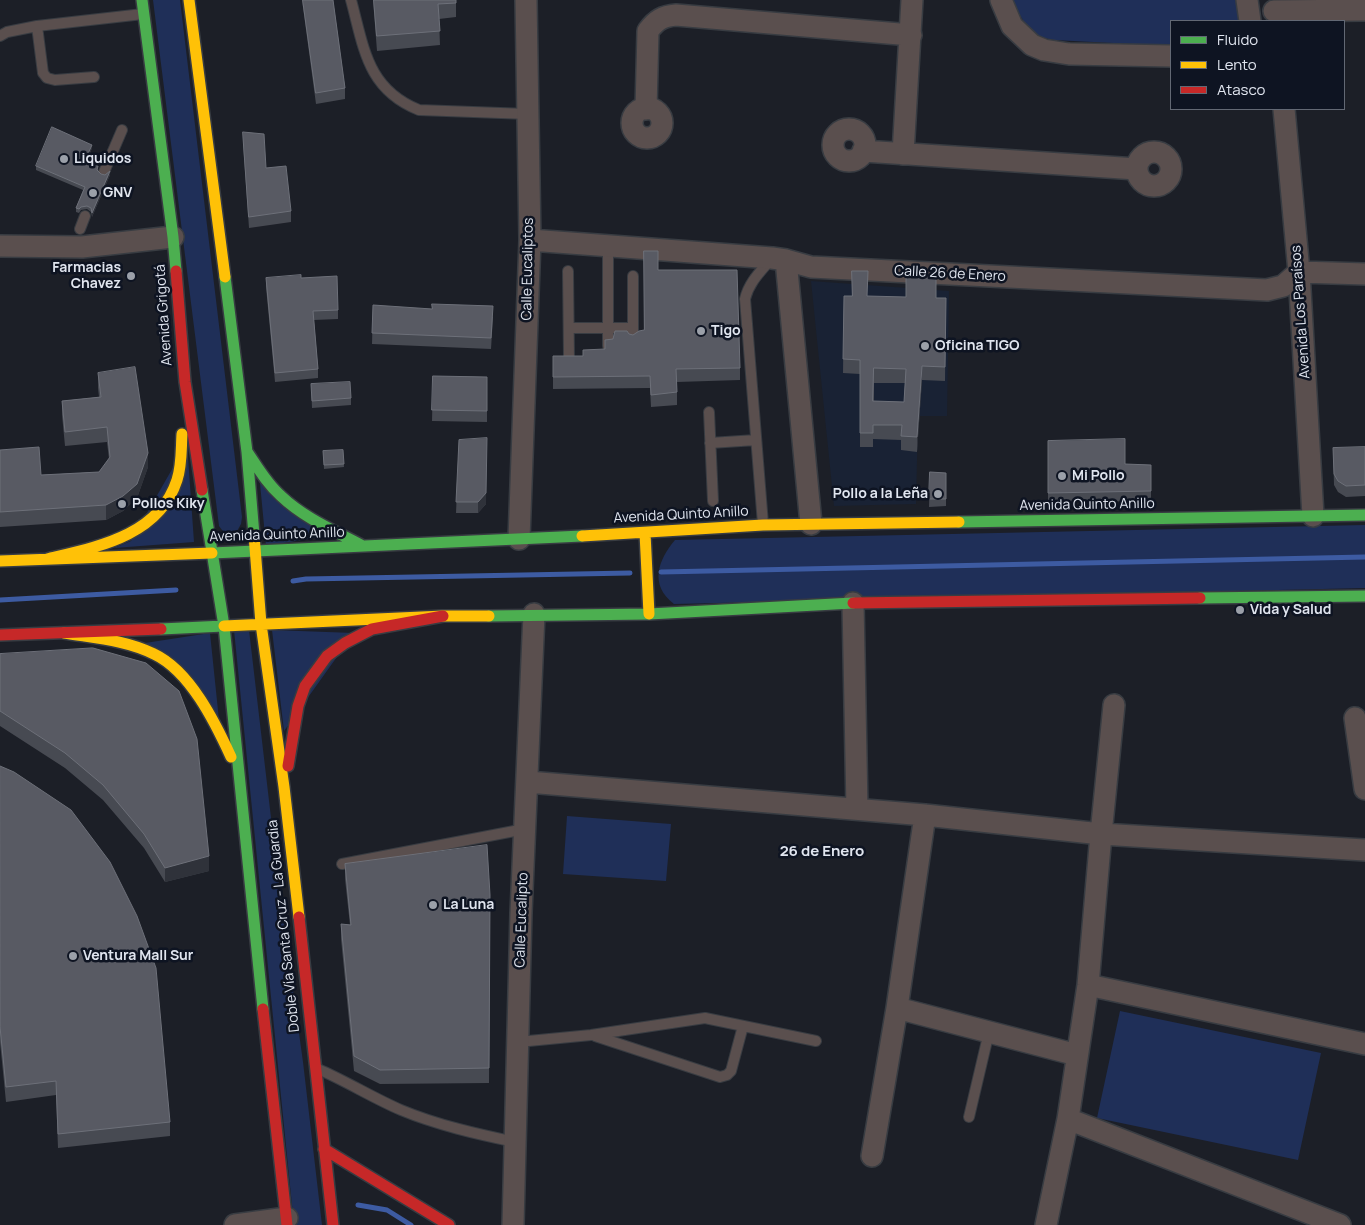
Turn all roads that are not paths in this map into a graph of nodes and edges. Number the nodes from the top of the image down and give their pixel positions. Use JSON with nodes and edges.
{"nodes":[{"id":1,"x":142,"y":0,"type":"edge"},
{"id":2,"x":189,"y":0,"type":"edge"},
{"id":3,"x":351,"y":0,"type":"edge"},
{"id":4,"x":526,"y":0,"type":"edge"},
{"id":5,"x":912,"y":0,"type":"edge"},
{"id":6,"x":1001,"y":0,"type":"edge"},
{"id":7,"x":1247,"y":0,"type":"edge"},
{"id":8,"x":1365,"y":10,"type":"edge"},
{"id":9,"x":1274,"y":11,"type":"edge"},
{"id":10,"x":144,"y":14,"type":"junction"},
{"id":11,"x":1250,"y":20,"type":"edge"},
{"id":12,"x":37,"y":26,"type":"junction"},
{"id":13,"x":911,"y":35,"type":"junction"},
{"id":14,"x":0,"y":36,"type":"edge"},
{"id":15,"x":1170,"y":56,"type":"edge"},
{"id":16,"x":94,"y":77,"type":"dead end"},
{"id":17,"x":646,"y":109,"type":"dead end"},
{"id":18,"x":1284,"y":110,"type":"edge"},
{"id":19,"x":528,"y":114,"type":"junction"},
{"id":20,"x":122,"y":130,"type":"dead end"},
{"id":21,"x":863,"y":151,"type":"dead end"},
{"id":22,"x":903,"y":154,"type":"junction"},
{"id":23,"x":1137,"y":169,"type":"dead end"},
{"id":24,"x":104,"y":172,"type":"dead end"},
{"id":25,"x":85,"y":216,"type":"dead end"},
{"id":26,"x":80,"y":229,"type":"dead end"},
{"id":27,"x":173,"y":237,"type":"junction"},
{"id":28,"x":530,"y":240,"type":"junction"},
{"id":29,"x":608,"y":245,"type":"junction"},
{"id":30,"x":0,"y":246,"type":"edge"},
{"id":31,"x":779,"y":259,"type":"junction"},
{"id":32,"x":568,"y":271,"type":"dead end"},
{"id":33,"x":1299,"y":272,"type":"junction"},
{"id":34,"x":1365,"y":274,"type":"edge"},
{"id":35,"x":633,"y":276,"type":"dead end"},
{"id":36,"x":569,"y":328,"type":"junction"},
{"id":37,"x":608,"y":328,"type":"junction"},
{"id":38,"x":633,"y":328,"type":"junction"},
{"id":39,"x":633,"y":341,"type":"edge"},
{"id":40,"x":608,"y":346,"type":"edge"},
{"id":41,"x":569,"y":360,"type":"edge"},
{"id":42,"x":185,"y":382,"type":"junction"},
{"id":43,"x":709,"y":412,"type":"dead end"},
{"id":44,"x":756,"y":440,"type":"junction"},
{"id":45,"x":710,"y":443,"type":"junction"},
{"id":46,"x":247,"y":452,"type":"junction"},
{"id":47,"x":713,"y":501,"type":"dead end"},
{"id":48,"x":1365,"y":515,"type":"edge"},
{"id":49,"x":1312,"y":516,"type":"junction"},
{"id":50,"x":811,"y":524,"type":"junction"},
{"id":51,"x":763,"y":525,"type":"junction"},
{"id":52,"x":645,"y":533,"type":"junction"},
{"id":53,"x":519,"y":539,"type":"junction"},
{"id":54,"x":363,"y":546,"type":"junction"},
{"id":55,"x":256,"y":550,"type":"junction"},
{"id":56,"x":212,"y":553,"type":"junction"},
{"id":57,"x":47,"y":559,"type":"junction"},
{"id":58,"x":0,"y":561,"type":"edge"},
{"id":59,"x":1365,"y":596,"type":"edge"},
{"id":60,"x":853,"y":603,"type":"junction"},
{"id":61,"x":534,"y":614,"type":"junction"},
{"id":62,"x":649,"y":614,"type":"junction"},
{"id":63,"x":443,"y":616,"type":"junction"},
{"id":64,"x":261,"y":624,"type":"junction"},
{"id":65,"x":224,"y":626,"type":"junction"},
{"id":66,"x":64,"y":633,"type":"junction"},
{"id":67,"x":0,"y":635,"type":"edge"},
{"id":68,"x":1114,"y":705,"type":"dead end"},
{"id":69,"x":1355,"y":718,"type":"dead end"},
{"id":70,"x":240,"y":776,"type":"junction"},
{"id":71,"x":528,"y":782,"type":"junction"},
{"id":72,"x":284,"y":787,"type":"junction"},
{"id":73,"x":1365,"y":789,"type":"edge"},
{"id":74,"x":857,"y":809,"type":"junction"},
{"id":75,"x":925,"y":815,"type":"junction"},
{"id":76,"x":526,"y":829,"type":"junction"},
{"id":77,"x":1100,"y":834,"type":"junction"},
{"id":78,"x":1365,"y":850,"type":"edge"},
{"id":79,"x":342,"y":864,"type":"dead end"},
{"id":80,"x":1088,"y":985,"type":"junction"},
{"id":81,"x":897,"y":1008,"type":"junction"},
{"id":82,"x":742,"y":1026,"type":"junction"},
{"id":83,"x":989,"y":1032,"type":"junction"},
{"id":84,"x":591,"y":1035,"type":"junction"},
{"id":85,"x":816,"y":1041,"type":"dead end"},
{"id":86,"x":518,"y":1042,"type":"junction"},
{"id":87,"x":1365,"y":1044,"type":"edge"},
{"id":88,"x":1077,"y":1055,"type":"junction"},
{"id":89,"x":315,"y":1068,"type":"junction"},
{"id":90,"x":969,"y":1117,"type":"dead end"},
{"id":91,"x":1068,"y":1118,"type":"junction"},
{"id":92,"x":515,"y":1142,"type":"junction"},
{"id":93,"x":324,"y":1149,"type":"junction"},
{"id":94,"x":872,"y":1156,"type":"dead end"},
{"id":95,"x":287,"y":1222,"type":"edge"},
{"id":96,"x":235,"y":1225,"type":"edge"},
{"id":97,"x":333,"y":1225,"type":"edge"},
{"id":98,"x":449,"y":1225,"type":"edge"},
{"id":99,"x":513,"y":1225,"type":"edge"},
{"id":100,"x":1046,"y":1225,"type":"edge"},
{"id":101,"x":1340,"y":1225,"type":"edge"}],
"edges":[{"from":1,"to":10,"type":"main road","name":"Avenida Grigotá"},
{"from":2,"to":46,"type":"main road"},
{"from":3,"to":19,"type":"lane"},
{"from":4,"to":19,"type":"street","name":"Calle Eucaliptos"},
{"from":5,"to":13,"type":"street"},
{"from":6,"to":15,"type":"street"},
{"from":7,"to":11,"type":"street"},
{"from":8,"to":9,"type":"street"},
{"from":10,"to":12,"type":"lane"},
{"from":10,"to":27,"type":"main road","name":"Avenida Grigotá"},
{"from":12,"to":14,"type":"lane"},
{"from":12,"to":16,"type":"lane"},
{"from":13,"to":17,"type":"street"},
{"from":13,"to":22,"type":"street"},
{"from":18,"to":33,"type":"street","name":"Avenida Los Paraísos"},
{"from":19,"to":28,"type":"street","name":"Calle Eucaliptos"},
{"from":20,"to":24,"type":"lane"},
{"from":21,"to":22,"type":"street"},
{"from":22,"to":23,"type":"street"},
{"from":25,"to":26,"type":"lane"},
{"from":27,"to":30,"type":"street"},
{"from":27,"to":42,"type":"main road","name":"Avenida Grigotá"},
{"from":28,"to":29,"type":"street","name":"Calle 26 de Enero"},
{"from":28,"to":53,"type":"street","name":"Calle Eucaliptos"},
{"from":29,"to":31,"type":"street","name":"Calle 26 de Enero"},
{"from":29,"to":37,"type":"lane"},
{"from":31,"to":33,"type":"street","name":"Calle 26 de Enero"},
{"from":31,"to":44,"type":"lane"},
{"from":31,"to":50,"type":"street"},
{"from":32,"to":36,"type":"lane"},
{"from":33,"to":34,"type":"street"},
{"from":33,"to":49,"type":"street","name":"Avenida Los Paraísos"},
{"from":35,"to":38,"type":"lane"},
{"from":36,"to":37,"type":"lane"},
{"from":36,"to":41,"type":"lane"},
{"from":37,"to":38,"type":"lane"},
{"from":37,"to":40,"type":"lane"},
{"from":38,"to":39,"type":"lane"},
{"from":42,"to":56,"type":"main road","name":"Avenida Grigotá"},
{"from":42,"to":57,"type":"main road"},
{"from":43,"to":45,"type":"lane"},
{"from":44,"to":45,"type":"lane"},
{"from":44,"to":51,"type":"lane"},
{"from":45,"to":47,"type":"lane"},
{"from":46,"to":54,"type":"main road"},
{"from":46,"to":55,"type":"main road"},
{"from":48,"to":49,"type":"main road","name":"Avenida Quinto Anillo"},
{"from":49,"to":50,"type":"main road","name":"Avenida Quinto Anillo"},
{"from":50,"to":51,"type":"main road","name":"Avenida Quinto Anillo"},
{"from":51,"to":52,"type":"main road","name":"Avenida Quinto Anillo"},
{"from":52,"to":53,"type":"main road","name":"Avenida Quinto Anillo"},
{"from":52,"to":62,"type":"main road"},
{"from":53,"to":54,"type":"main road","name":"Avenida Quinto Anillo"},
{"from":54,"to":55,"type":"main road","name":"Avenida Quinto Anillo"},
{"from":55,"to":56,"type":"main road","name":"Avenida Quinto Anillo"},
{"from":55,"to":64,"type":"main road"},
{"from":56,"to":57,"type":"main road","name":"Avenida Quinto Anillo"},
{"from":56,"to":65,"type":"main road","name":"Avenida Grigotá"},
{"from":57,"to":58,"type":"main road","name":"Avenida Quinto Anillo"},
{"from":59,"to":60,"type":"main road"},
{"from":60,"to":62,"type":"main road"},
{"from":60,"to":74,"type":"street"},
{"from":61,"to":62,"type":"main road"},
{"from":61,"to":63,"type":"main road"},
{"from":61,"to":71,"type":"street","name":"Calle Eucalipto"},
{"from":63,"to":64,"type":"main road"},
{"from":63,"to":72,"type":"main road"},
{"from":64,"to":65,"type":"main road"},
{"from":64,"to":72,"type":"main road","name":"Doble Vía Santa Cruz - La Guardia"},
{"from":65,"to":66,"type":"main road"},
{"from":65,"to":70,"type":"main road","name":"Doble Vía Santa Cruz - La Guardia"},
{"from":66,"to":67,"type":"main road"},
{"from":66,"to":70,"type":"main road"},
{"from":68,"to":77,"type":"street"},
{"from":69,"to":73,"type":"street"},
{"from":70,"to":95,"type":"main road","name":"Doble Vía Santa Cruz - La Guardia"},
{"from":71,"to":74,"type":"street"},
{"from":71,"to":76,"type":"street","name":"Calle Eucalipto"},
{"from":72,"to":89,"type":"main road","name":"Doble Vía Santa Cruz - La Guardia"},
{"from":74,"to":75,"type":"street"},
{"from":75,"to":77,"type":"street"},
{"from":75,"to":81,"type":"street"},
{"from":76,"to":79,"type":"lane"},
{"from":76,"to":86,"type":"street","name":"Calle Eucalipto"},
{"from":77,"to":78,"type":"street"},
{"from":77,"to":80,"type":"street"},
{"from":80,"to":87,"type":"street"},
{"from":80,"to":88,"type":"street"},
{"from":81,"to":83,"type":"street"},
{"from":81,"to":94,"type":"street"},
{"from":82,"to":84,"type":"lane"},
{"from":82,"to":84,"type":"lane"},
{"from":82,"to":85,"type":"lane"},
{"from":83,"to":88,"type":"street"},
{"from":83,"to":90,"type":"lane"},
{"from":84,"to":86,"type":"lane"},
{"from":86,"to":92,"type":"street","name":"Calle Eucalipto"},
{"from":88,"to":91,"type":"street"},
{"from":89,"to":92,"type":"lane"},
{"from":89,"to":93,"type":"main road","name":"Doble Vía Santa Cruz - La Guardia"},
{"from":91,"to":100,"type":"street"},
{"from":91,"to":101,"type":"street"},
{"from":92,"to":99,"type":"street","name":"Calle Eucalipto"},
{"from":93,"to":97,"type":"main road","name":"Doble Vía Santa Cruz - La Guardia"},
{"from":93,"to":98,"type":"main road"},
{"from":95,"to":96,"type":"street"}]}
